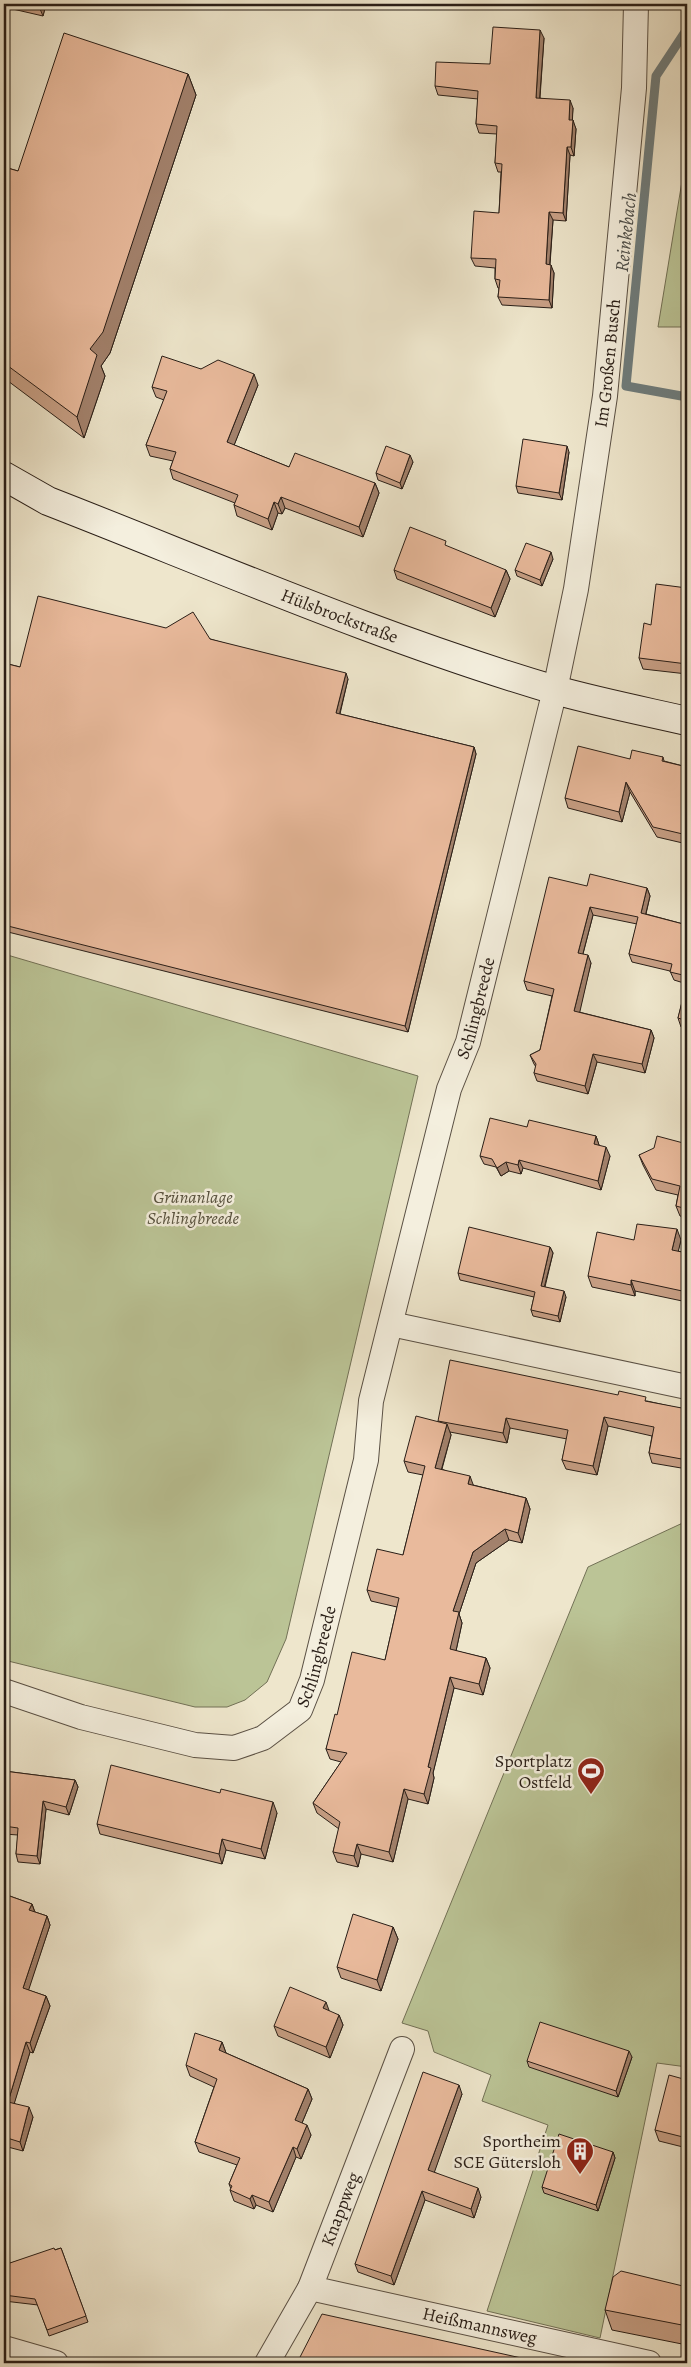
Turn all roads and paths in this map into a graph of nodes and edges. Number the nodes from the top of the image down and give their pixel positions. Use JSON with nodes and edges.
{"nodes":[{"id":1,"x":636,"y":4,"type":"edge"},
{"id":2,"x":4,"y":476,"type":"edge"},
{"id":3,"x":555,"y":690,"type":"junction"},
{"id":4,"x":687,"y":721,"type":"edge"},
{"id":5,"x":391,"y":1324,"type":"junction"},
{"id":6,"x":687,"y":1388,"type":"edge"},
{"id":7,"x":4,"y":1691,"type":"edge"},
{"id":8,"x":402,"y":2050,"type":"dead end"},
{"id":9,"x":310,"y":2288,"type":"junction"},
{"id":10,"x":4,"y":2348,"type":"edge"},
{"id":11,"x":56,"y":2363,"type":"edge"},
{"id":12,"x":267,"y":2363,"type":"edge"},
{"id":13,"x":649,"y":2363,"type":"edge"}],
"edges":[{"from":1,"to":3,"type":"street","name":"Im Großen Busch"},
{"from":2,"to":3,"type":"street","name":"Hülsbrockstraße"},
{"from":3,"to":4,"type":"street","name":"Hülsbrockstraße"},
{"from":3,"to":5,"type":"street","name":"Schlingbreede"},
{"from":5,"to":6,"type":"street"},
{"from":5,"to":7,"type":"street","name":"Schlingbreede"},
{"from":8,"to":9,"type":"street","name":"Knappweg"},
{"from":9,"to":12,"type":"street","name":"Knappweg"},
{"from":9,"to":13,"type":"street","name":"Heißmannsweg"},
{"from":10,"to":11,"type":"street"}]}
